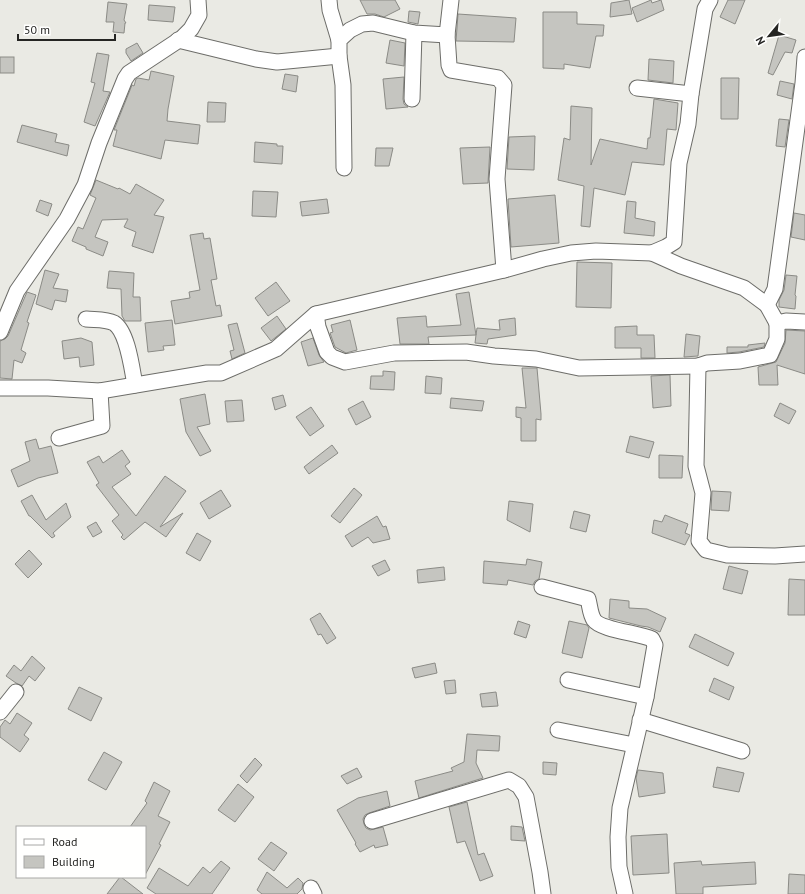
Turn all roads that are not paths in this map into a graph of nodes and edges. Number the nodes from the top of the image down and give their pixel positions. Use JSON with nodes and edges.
{"nodes":[{"id":1,"x":198,"y":0,"type":"edge"},
{"id":2,"x":329,"y":0,"type":"edge"},
{"id":3,"x":451,"y":0,"type":"edge"},
{"id":4,"x":710,"y":0,"type":"edge"},
{"id":5,"x":414,"y":32,"type":"junction"},
{"id":6,"x":447,"y":35,"type":"junction"},
{"id":7,"x":178,"y":40,"type":"junction"},
{"id":8,"x":339,"y":40,"type":"junction"},
{"id":9,"x":339,"y":56,"type":"junction"},
{"id":10,"x":805,"y":57,"type":"edge"},
{"id":11,"x":804,"y":83,"type":"edge"},
{"id":12,"x":637,"y":88,"type":"dead end"},
{"id":13,"x":691,"y":94,"type":"junction"},
{"id":14,"x":412,"y":99,"type":"dead end"},
{"id":15,"x":344,"y":168,"type":"dead end"},
{"id":16,"x":652,"y":253,"type":"junction"},
{"id":17,"x":504,"y":270,"type":"junction"},
{"id":18,"x":767,"y":305,"type":"junction"},
{"id":19,"x":316,"y":314,"type":"junction"},
{"id":20,"x":86,"y":319,"type":"dead end"},
{"id":21,"x":805,"y":322,"type":"edge"},
{"id":22,"x":777,"y":323,"type":"junction"},
{"id":23,"x":0,"y":332,"type":"edge"},
{"id":24,"x":698,"y":366,"type":"junction"},
{"id":25,"x":135,"y":385,"type":"junction"},
{"id":26,"x":0,"y":388,"type":"edge"},
{"id":27,"x":100,"y":391,"type":"junction"},
{"id":28,"x":59,"y":438,"type":"dead end"},
{"id":29,"x":805,"y":554,"type":"edge"},
{"id":30,"x":542,"y":587,"type":"dead end"},
{"id":31,"x":568,"y":680,"type":"dead end"},
{"id":32,"x":16,"y":692,"type":"dead end"},
{"id":33,"x":646,"y":697,"type":"junction"},
{"id":34,"x":0,"y":712,"type":"edge"},
{"id":35,"x":640,"y":720,"type":"junction"},
{"id":36,"x":558,"y":730,"type":"dead end"},
{"id":37,"x":634,"y":745,"type":"junction"},
{"id":38,"x":742,"y":751,"type":"dead end"},
{"id":39,"x":372,"y":821,"type":"dead end"},
{"id":40,"x":543,"y":894,"type":"edge"},
{"id":41,"x":625,"y":894,"type":"edge"}],
"edges":[{"from":1,"to":7,"type":"street"},
{"from":2,"to":8,"type":"street"},
{"from":3,"to":6,"type":"street"},
{"from":4,"to":13,"type":"street"},
{"from":5,"to":6,"type":"street"},
{"from":5,"to":8,"type":"street"},
{"from":5,"to":14,"type":"street"},
{"from":6,"to":17,"type":"street"},
{"from":7,"to":9,"type":"street"},
{"from":7,"to":23,"type":"street"},
{"from":8,"to":9,"type":"street"},
{"from":9,"to":15,"type":"street"},
{"from":10,"to":11,"type":"street"},
{"from":11,"to":18,"type":"street"},
{"from":12,"to":13,"type":"street"},
{"from":13,"to":16,"type":"street"},
{"from":16,"to":17,"type":"street"},
{"from":16,"to":18,"type":"street"},
{"from":17,"to":19,"type":"street"},
{"from":18,"to":22,"type":"street"},
{"from":19,"to":24,"type":"street"},
{"from":19,"to":25,"type":"street"},
{"from":20,"to":25,"type":"street"},
{"from":21,"to":22,"type":"street"},
{"from":22,"to":24,"type":"street"},
{"from":24,"to":29,"type":"street"},
{"from":25,"to":27,"type":"street"},
{"from":26,"to":27,"type":"street"},
{"from":27,"to":28,"type":"street"},
{"from":30,"to":33,"type":"street"},
{"from":31,"to":33,"type":"street"},
{"from":32,"to":34,"type":"street"},
{"from":33,"to":35,"type":"street"},
{"from":35,"to":37,"type":"street"},
{"from":35,"to":38,"type":"street"},
{"from":36,"to":37,"type":"street"},
{"from":37,"to":41,"type":"street"},
{"from":39,"to":40,"type":"street"}]}
